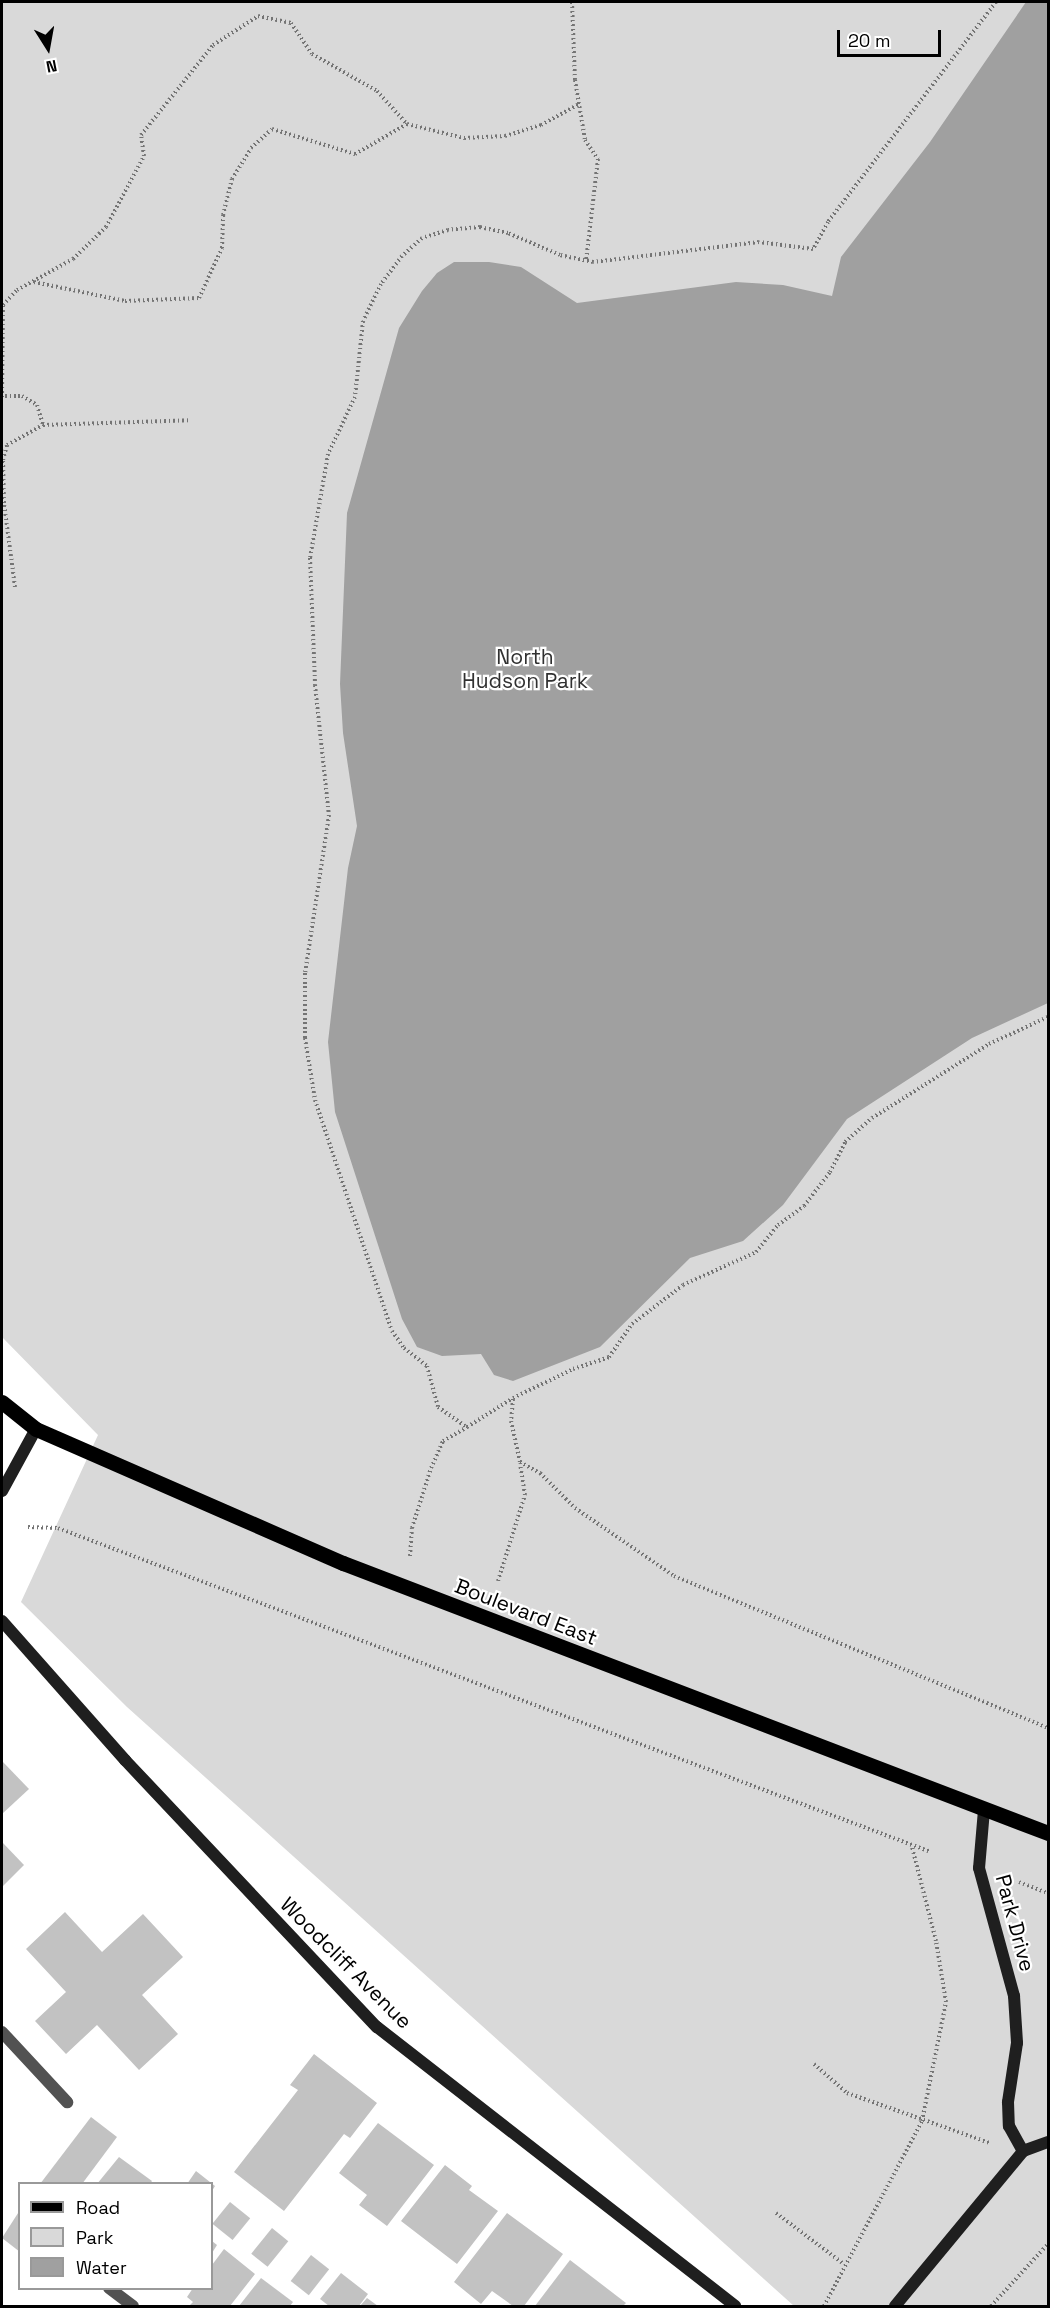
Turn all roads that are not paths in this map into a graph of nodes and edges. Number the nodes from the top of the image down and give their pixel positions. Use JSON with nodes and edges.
{"nodes":[{"id":1,"x":2,"y":1402,"type":"edge"},
{"id":2,"x":36,"y":1429,"type":"junction"},
{"id":3,"x":2,"y":1491,"type":"edge"},
{"id":4,"x":2,"y":1621,"type":"edge"},
{"id":5,"x":984,"y":1810,"type":"junction"},
{"id":6,"x":1048,"y":1833,"type":"edge"},
{"id":7,"x":2,"y":2032,"type":"edge"},
{"id":8,"x":67,"y":2102,"type":"dead end"},
{"id":9,"x":1048,"y":2142,"type":"edge"},
{"id":10,"x":1023,"y":2151,"type":"junction"},
{"id":11,"x":110,"y":2290,"type":"edge"},
{"id":12,"x":132,"y":2307,"type":"edge"},
{"id":13,"x":735,"y":2307,"type":"edge"},
{"id":14,"x":895,"y":2307,"type":"edge"}],
"edges":[{"from":1,"to":2,"type":"main road","name":"Boulevard East"},
{"from":2,"to":3,"type":"main road"},
{"from":2,"to":5,"type":"main road","name":"Boulevard East"},
{"from":4,"to":13,"type":"main road","name":"Woodcliff Avenue"},
{"from":5,"to":6,"type":"main road","name":"Boulevard East"},
{"from":5,"to":10,"type":"main road","name":"Park Drive"},
{"from":7,"to":8,"type":"street"},
{"from":9,"to":10,"type":"main road"},
{"from":10,"to":14,"type":"main road"},
{"from":11,"to":12,"type":"street"}]}
